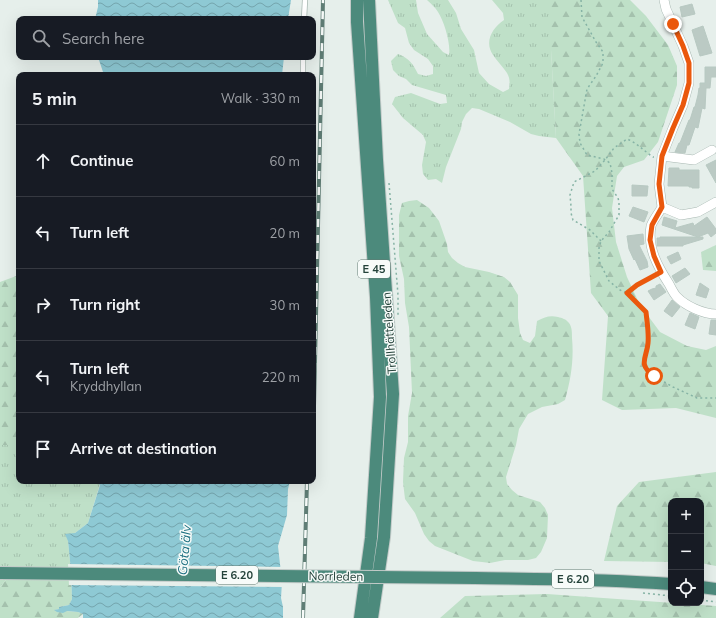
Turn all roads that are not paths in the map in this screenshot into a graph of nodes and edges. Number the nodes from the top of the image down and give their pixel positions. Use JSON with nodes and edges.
{"nodes":[{"id":1,"x":305,"y":0,"type":"edge"},
{"id":2,"x":357,"y":0,"type":"edge"},
{"id":3,"x":369,"y":0,"type":"edge"},
{"id":4,"x":664,"y":0,"type":"edge"},
{"id":5,"x":304,"y":16,"type":"edge"},
{"id":6,"x":303,"y":60,"type":"edge"},
{"id":7,"x":303,"y":72,"type":"edge"},
{"id":8,"x":712,"y":150,"type":"dead end"},
{"id":9,"x":662,"y":156,"type":"junction"},
{"id":10,"x":716,"y":202,"type":"edge"},
{"id":11,"x":662,"y":207,"type":"junction"},
{"id":12,"x":716,"y":314,"type":"edge"},
{"id":13,"x":0,"y":573,"type":"edge"},
{"id":14,"x":668,"y":584,"type":"edge"},
{"id":15,"x":704,"y":588,"type":"edge"},
{"id":16,"x":716,"y":589,"type":"edge"},
{"id":17,"x":360,"y":618,"type":"edge"},
{"id":18,"x":372,"y":618,"type":"edge"}],
"edges":[{"from":1,"to":5,"type":"lane"},
{"from":2,"to":17,"type":"highway","name":"Trollhätteleden","number":"E 45"},
{"from":3,"to":18,"type":"highway","name":"Trollhätteleden","number":"E 45"},
{"from":4,"to":9,"type":"street"},
{"from":6,"to":7,"type":"lane"},
{"from":8,"to":9,"type":"street"},
{"from":9,"to":11,"type":"street"},
{"from":10,"to":11,"type":"street"},
{"from":11,"to":12,"type":"street"},
{"from":13,"to":14,"type":"highway","name":"Norrleden","number":"E 6.20","bridge":true},
{"from":15,"to":16,"type":"highway"}]}
